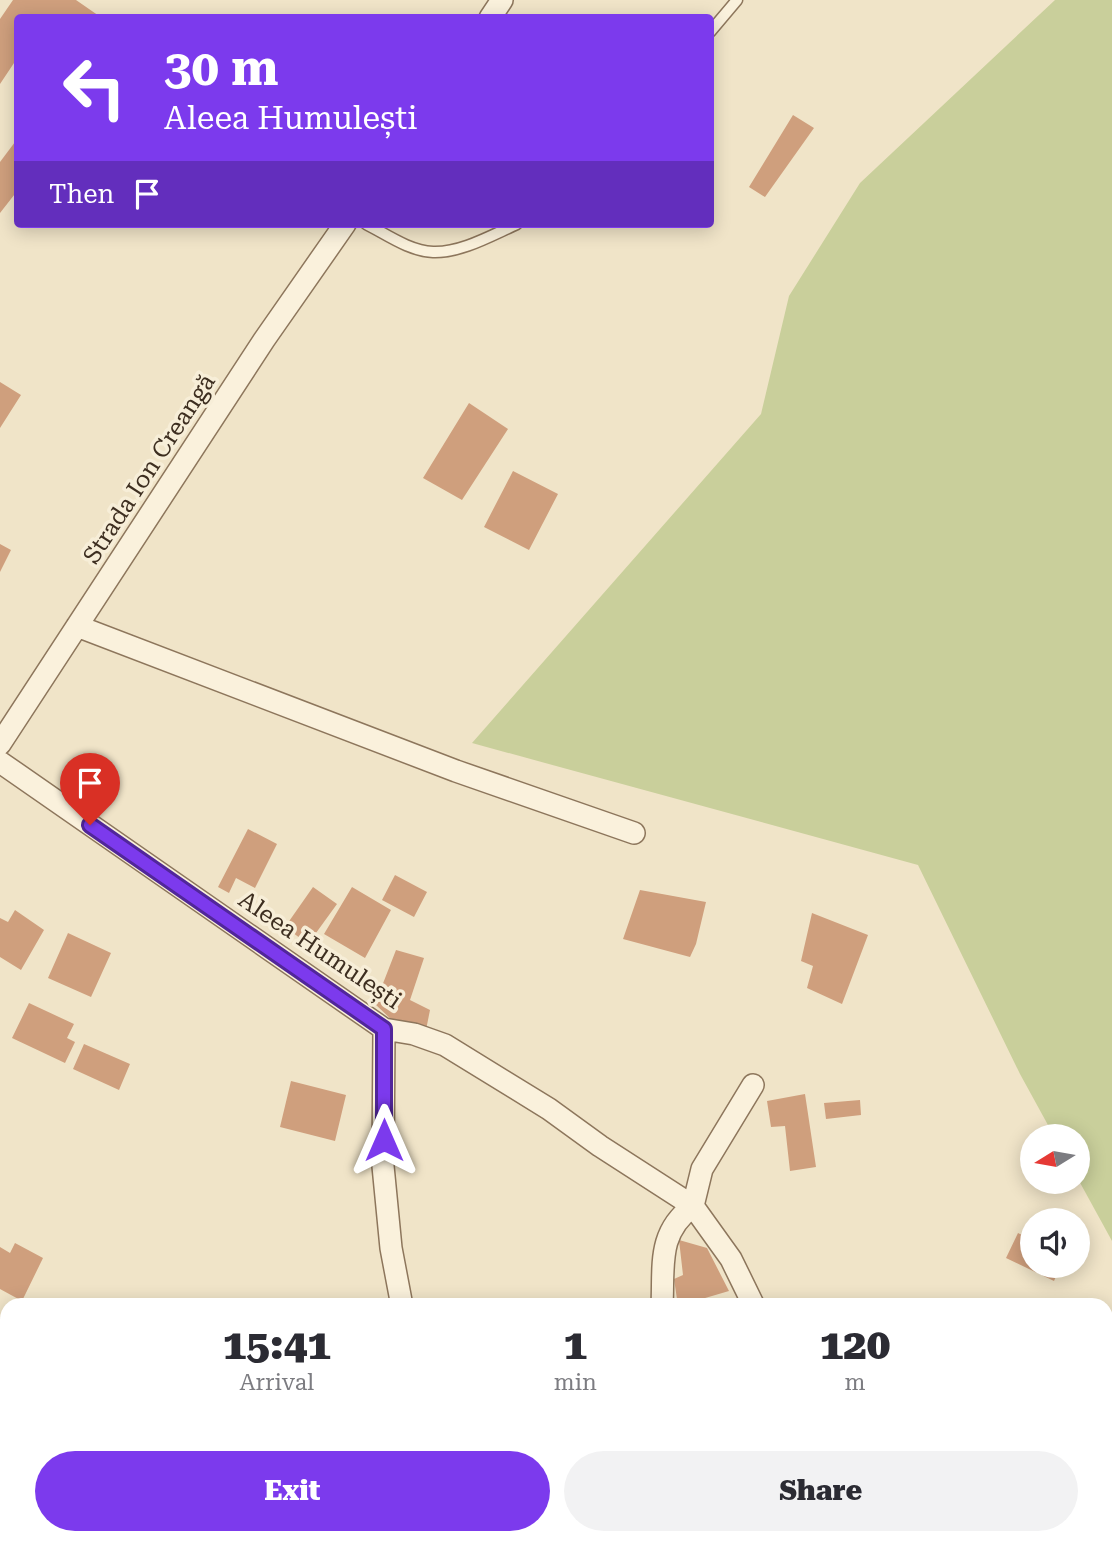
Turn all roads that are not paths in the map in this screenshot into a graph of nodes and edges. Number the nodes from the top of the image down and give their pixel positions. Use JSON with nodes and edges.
{"nodes":[{"id":1,"x":737,"y":0,"type":"edge"},
{"id":2,"x":714,"y":27,"type":"edge"},
{"id":3,"x":342,"y":228,"type":"edge"},
{"id":4,"x":374,"y":228,"type":"edge"},
{"id":5,"x":507,"y":228,"type":"edge"},
{"id":6,"x":77,"y":626,"type":"junction"},
{"id":7,"x":0,"y":744,"type":"edge"},
{"id":8,"x":0,"y":762,"type":"edge"},
{"id":9,"x":634,"y":833,"type":"dead end"},
{"id":10,"x":384,"y":1029,"type":"junction"},
{"id":11,"x":753,"y":1085,"type":"dead end"},
{"id":12,"x":693,"y":1206,"type":"junction"},
{"id":13,"x":400,"y":1298,"type":"edge"},
{"id":14,"x":662,"y":1298,"type":"edge"},
{"id":15,"x":750,"y":1298,"type":"edge"}],
"edges":[{"from":1,"to":2,"type":"lane"},
{"from":3,"to":6,"type":"street","name":"Strada Ion Creangă"},
{"from":4,"to":5,"type":"lane"},
{"from":6,"to":7,"type":"street","name":"Strada Ion Creangă"},
{"from":6,"to":9,"type":"street"},
{"from":8,"to":10,"type":"street","name":"Aleea Humulești"},
{"from":10,"to":12,"type":"street","name":"Aleea Humulești"},
{"from":10,"to":13,"type":"street"},
{"from":11,"to":12,"type":"street"},
{"from":12,"to":14,"type":"street"},
{"from":12,"to":15,"type":"street","name":"Aleea Humulești"}]}
